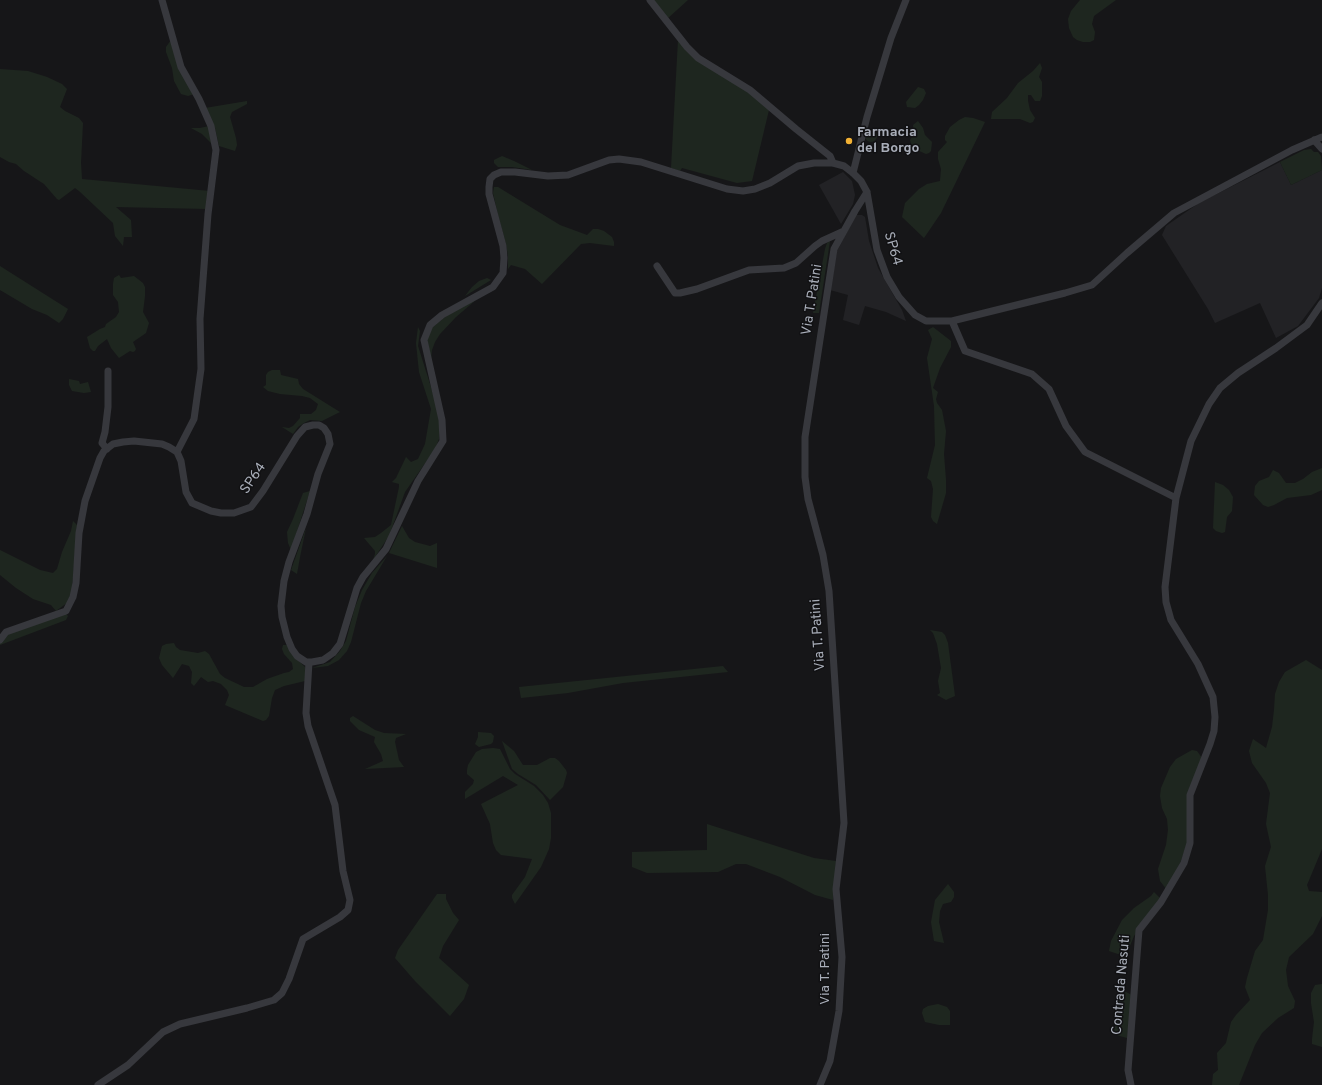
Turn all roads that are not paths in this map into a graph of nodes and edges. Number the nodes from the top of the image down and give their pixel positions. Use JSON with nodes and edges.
{"nodes":[{"id":1,"x":162,"y":0,"type":"edge"},
{"id":2,"x":650,"y":0,"type":"edge"},
{"id":3,"x":906,"y":0,"type":"edge"},
{"id":4,"x":1322,"y":137,"type":"edge"},
{"id":5,"x":1314,"y":140,"type":"junction"},
{"id":6,"x":1322,"y":149,"type":"edge"},
{"id":7,"x":833,"y":163,"type":"junction"},
{"id":8,"x":854,"y":173,"type":"junction"},
{"id":9,"x":867,"y":192,"type":"junction"},
{"id":10,"x":844,"y":231,"type":"junction"},
{"id":11,"x":657,"y":266,"type":"dead end"},
{"id":12,"x":1322,"y":303,"type":"edge"},
{"id":13,"x":952,"y":321,"type":"junction"},
{"id":14,"x":108,"y":370,"type":"dead end"},
{"id":15,"x":107,"y":449,"type":"junction"},
{"id":16,"x":176,"y":452,"type":"junction"},
{"id":17,"x":1176,"y":498,"type":"junction"},
{"id":18,"x":0,"y":640,"type":"edge"},
{"id":19,"x":309,"y":662,"type":"junction"},
{"id":20,"x":98,"y":1085,"type":"edge"},
{"id":21,"x":820,"y":1085,"type":"edge"},
{"id":22,"x":1131,"y":1085,"type":"edge"}],
"edges":[{"from":1,"to":16,"type":"street"},
{"from":2,"to":7,"type":"street"},
{"from":3,"to":8,"type":"street"},
{"from":4,"to":5,"type":"street","number":"SP64"},
{"from":5,"to":6,"type":"street"},
{"from":5,"to":13,"type":"street","number":"SP64"},
{"from":7,"to":8,"type":"street","number":"SP64"},
{"from":7,"to":19,"type":"street","number":"SP64"},
{"from":8,"to":9,"type":"street","name":"SP64","number":"SP64"},
{"from":9,"to":10,"type":"street","name":"Via T. Patini"},
{"from":9,"to":13,"type":"street","name":"SP64","number":"SP64"},
{"from":10,"to":11,"type":"street"},
{"from":10,"to":21,"type":"street","name":"Via T. Patini"},
{"from":12,"to":17,"type":"street","name":"Contrada Nasuti"},
{"from":13,"to":17,"type":"street"},
{"from":14,"to":15,"type":"street"},
{"from":15,"to":16,"type":"street"},
{"from":15,"to":18,"type":"street"},
{"from":16,"to":19,"type":"street","name":"SP64","number":"SP64"},
{"from":17,"to":22,"type":"street","name":"Contrada Nasuti"},
{"from":19,"to":20,"type":"street"}]}
